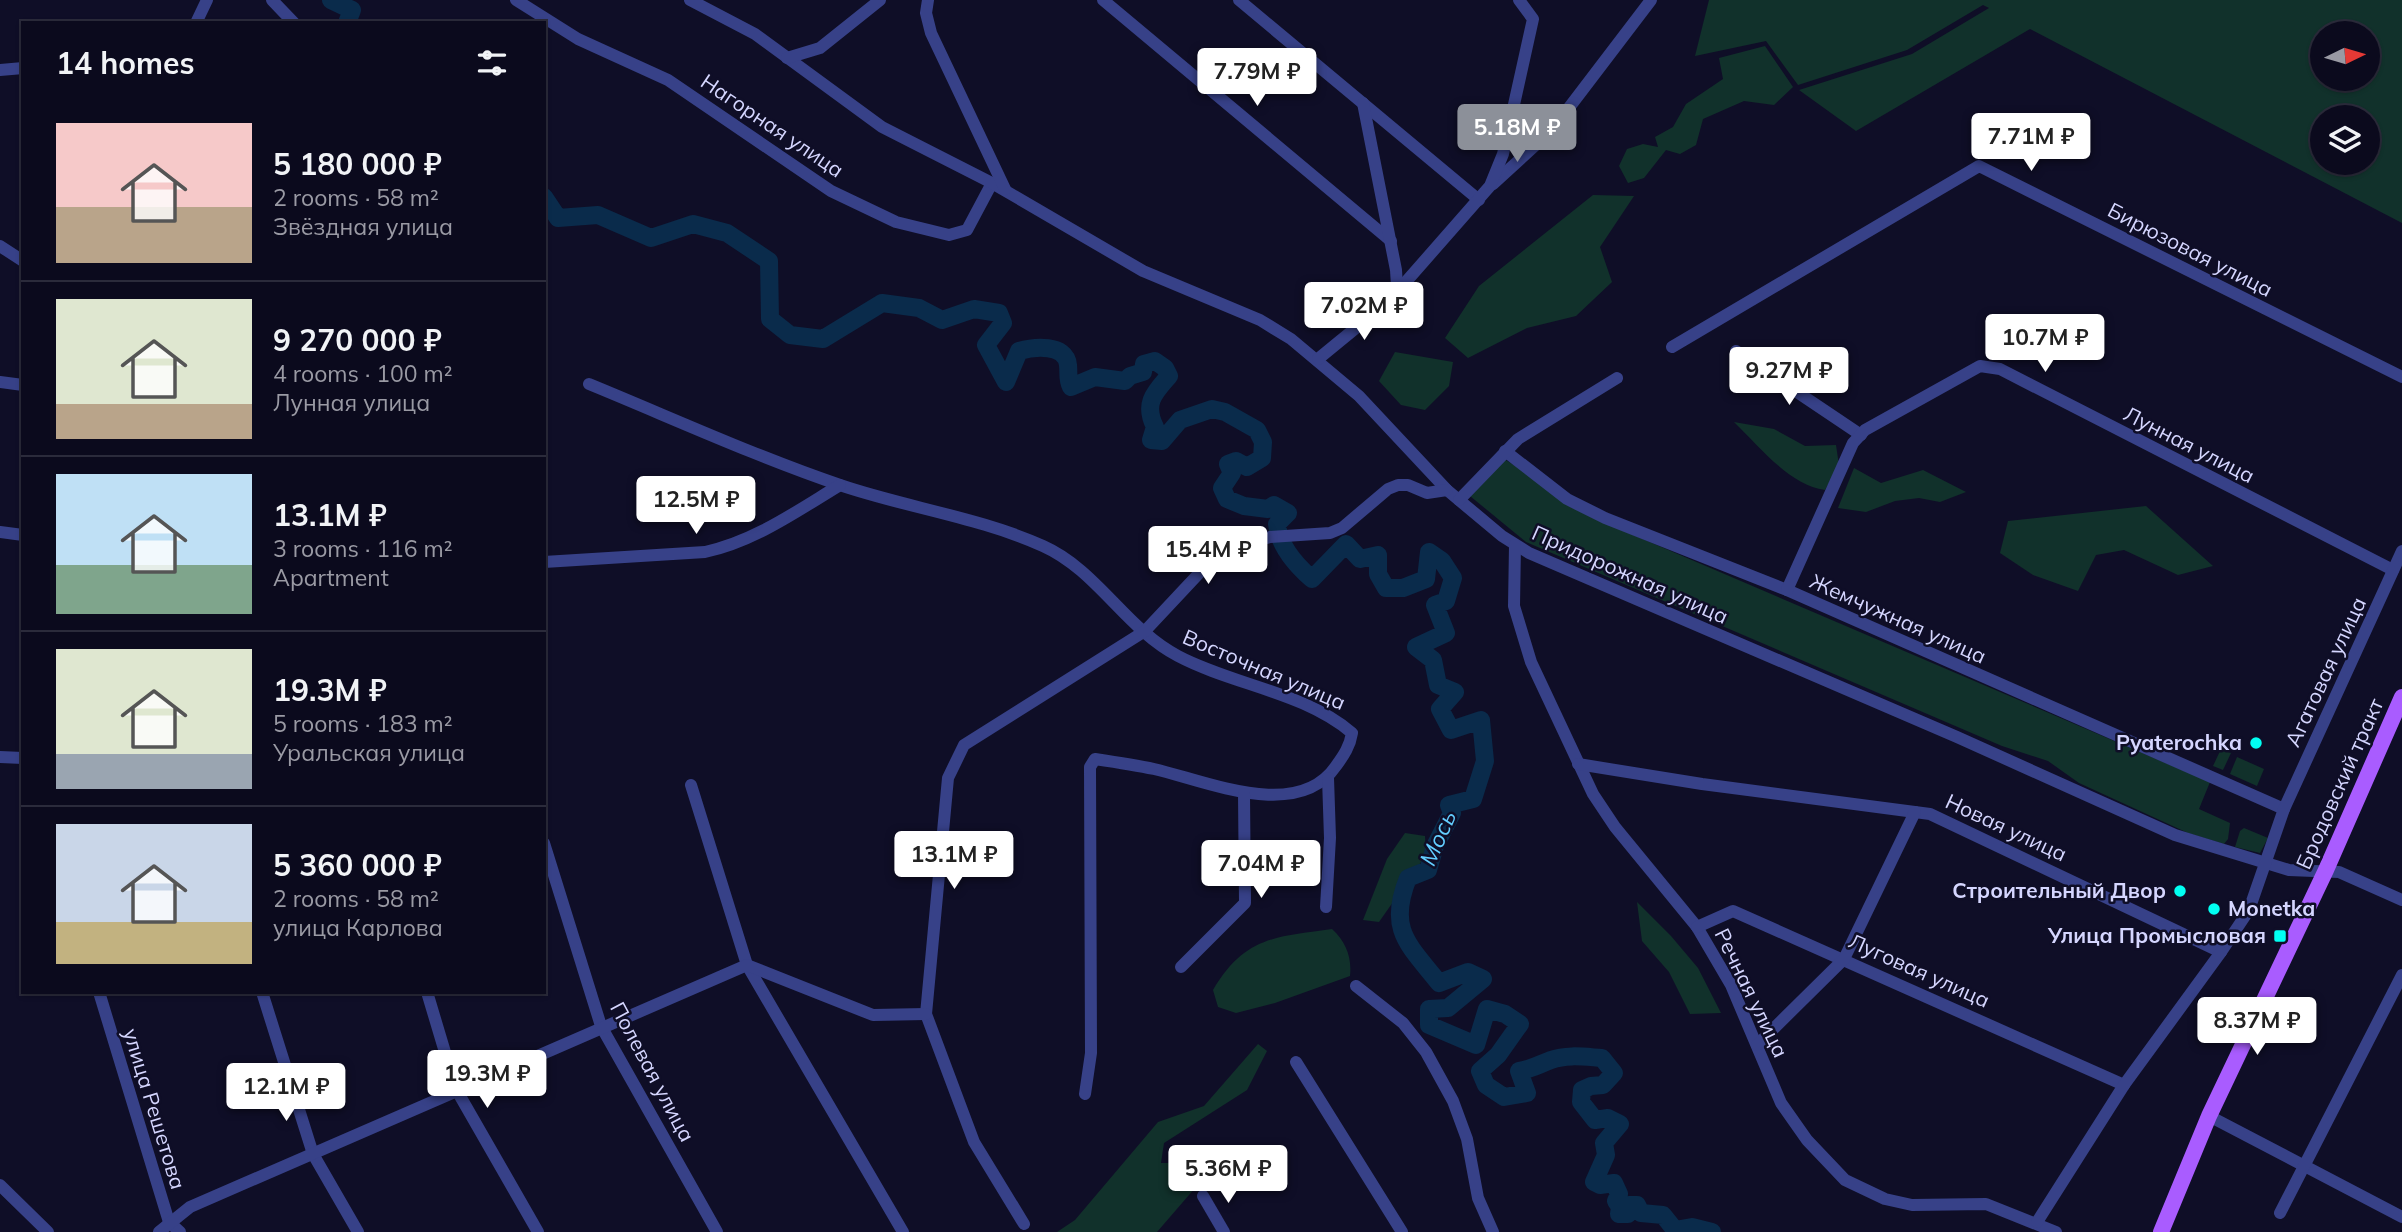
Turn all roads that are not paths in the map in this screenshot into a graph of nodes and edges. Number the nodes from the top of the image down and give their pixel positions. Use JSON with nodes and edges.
{"nodes":[{"id":1,"x":207,"y":0,"type":"edge"},
{"id":2,"x":272,"y":0,"type":"edge"},
{"id":3,"x":516,"y":0,"type":"edge"},
{"id":4,"x":691,"y":0,"type":"edge"},
{"id":5,"x":880,"y":0,"type":"edge"},
{"id":6,"x":928,"y":0,"type":"edge"},
{"id":7,"x":1103,"y":0,"type":"edge"},
{"id":8,"x":1239,"y":0,"type":"edge"},
{"id":9,"x":1519,"y":0,"type":"edge"},
{"id":10,"x":1651,"y":0,"type":"edge"},
{"id":11,"x":197,"y":21,"type":"edge"},
{"id":12,"x":291,"y":21,"type":"edge"},
{"id":13,"x":787,"y":58,"type":"junction"},
{"id":14,"x":21,"y":68,"type":"edge"},
{"id":15,"x":0,"y":69,"type":"edge"},
{"id":16,"x":1363,"y":103,"type":"junction"},
{"id":17,"x":992,"y":183,"type":"junction"},
{"id":18,"x":1490,"y":186,"type":"junction"},
{"id":19,"x":1005,"y":190,"type":"junction"},
{"id":20,"x":1479,"y":200,"type":"junction"},
{"id":21,"x":1391,"y":241,"type":"junction"},
{"id":22,"x":0,"y":246,"type":"edge"},
{"id":23,"x":21,"y":260,"type":"edge"},
{"id":24,"x":1390,"y":299,"type":"junction"},
{"id":25,"x":1672,"y":347,"type":"dead end"},
{"id":26,"x":1736,"y":351,"type":"dead end"},
{"id":27,"x":1318,"y":359,"type":"junction"},
{"id":28,"x":2402,"y":377,"type":"edge"},
{"id":29,"x":1618,"y":378,"type":"dead end"},
{"id":30,"x":0,"y":383,"type":"edge"},
{"id":31,"x":589,"y":384,"type":"dead end"},
{"id":32,"x":21,"y":385,"type":"edge"},
{"id":33,"x":1861,"y":435,"type":"junction"},
{"id":34,"x":1505,"y":451,"type":"junction"},
{"id":35,"x":840,"y":485,"type":"junction"},
{"id":36,"x":1447,"y":490,"type":"junction"},
{"id":37,"x":1459,"y":500,"type":"junction"},
{"id":38,"x":0,"y":532,"type":"edge"},
{"id":39,"x":21,"y":535,"type":"edge"},
{"id":40,"x":1515,"y":545,"type":"junction"},
{"id":41,"x":2402,"y":551,"type":"edge"},
{"id":42,"x":546,"y":562,"type":"edge"},
{"id":43,"x":2393,"y":570,"type":"junction"},
{"id":44,"x":1787,"y":590,"type":"junction"},
{"id":45,"x":1145,"y":631,"type":"junction"},
{"id":46,"x":2402,"y":697,"type":"edge"},
{"id":47,"x":0,"y":757,"type":"edge"},
{"id":48,"x":21,"y":758,"type":"edge"},
{"id":49,"x":1578,"y":764,"type":"junction"},
{"id":50,"x":1328,"y":778,"type":"junction"},
{"id":51,"x":691,"y":785,"type":"dead end"},
{"id":52,"x":1244,"y":794,"type":"junction"},
{"id":53,"x":2284,"y":809,"type":"junction"},
{"id":54,"x":1915,"y":812,"type":"junction"},
{"id":55,"x":546,"y":849,"type":"edge"},
{"id":56,"x":2265,"y":864,"type":"junction"},
{"id":57,"x":2326,"y":870,"type":"junction"},
{"id":58,"x":2402,"y":900,"type":"edge"},
{"id":59,"x":1326,"y":907,"type":"dead end"},
{"id":60,"x":1697,"y":927,"type":"junction"},
{"id":61,"x":2221,"y":952,"type":"junction"},
{"id":62,"x":1844,"y":959,"type":"junction"},
{"id":63,"x":747,"y":965,"type":"junction"},
{"id":64,"x":1181,"y":967,"type":"dead end"},
{"id":65,"x":2402,"y":975,"type":"edge"},
{"id":66,"x":1356,"y":986,"type":"dead end"},
{"id":67,"x":100,"y":994,"type":"edge"},
{"id":68,"x":263,"y":994,"type":"edge"},
{"id":69,"x":428,"y":994,"type":"edge"},
{"id":70,"x":926,"y":1014,"type":"junction"},
{"id":71,"x":601,"y":1026,"type":"junction"},
{"id":72,"x":1757,"y":1045,"type":"junction"},
{"id":73,"x":1296,"y":1062,"type":"dead end"},
{"id":74,"x":2124,"y":1085,"type":"junction"},
{"id":75,"x":456,"y":1089,"type":"junction"},
{"id":76,"x":1086,"y":1094,"type":"dead end"},
{"id":77,"x":2209,"y":1116,"type":"junction"},
{"id":78,"x":313,"y":1154,"type":"junction"},
{"id":79,"x":2305,"y":1165,"type":"junction"},
{"id":80,"x":0,"y":1185,"type":"edge"},
{"id":81,"x":1203,"y":1196,"type":"dead end"},
{"id":82,"x":2280,"y":1213,"type":"dead end"},
{"id":83,"x":2402,"y":1217,"type":"edge"},
{"id":84,"x":169,"y":1222,"type":"junction"},
{"id":85,"x":2037,"y":1222,"type":"junction"},
{"id":86,"x":1024,"y":1224,"type":"dead end"},
{"id":87,"x":48,"y":1232,"type":"edge"},
{"id":88,"x":159,"y":1232,"type":"edge"},
{"id":89,"x":180,"y":1232,"type":"edge"},
{"id":90,"x":358,"y":1232,"type":"edge"},
{"id":91,"x":538,"y":1232,"type":"edge"},
{"id":92,"x":717,"y":1232,"type":"edge"},
{"id":93,"x":903,"y":1232,"type":"edge"},
{"id":94,"x":1224,"y":1232,"type":"edge"},
{"id":95,"x":1402,"y":1232,"type":"edge"},
{"id":96,"x":1493,"y":1232,"type":"edge"},
{"id":97,"x":2056,"y":1232,"type":"edge"},
{"id":98,"x":2161,"y":1232,"type":"edge"}],
"edges":[{"from":1,"to":11,"type":"street"},
{"from":2,"to":12,"type":"street"},
{"from":3,"to":17,"type":"street","name":"Нагорная улица"},
{"from":4,"to":13,"type":"street","name":"Придорожная улица"},
{"from":5,"to":13,"type":"street"},
{"from":6,"to":19,"type":"street"},
{"from":7,"to":21,"type":"street"},
{"from":8,"to":16,"type":"street"},
{"from":9,"to":18,"type":"street"},
{"from":10,"to":18,"type":"street"},
{"from":13,"to":17,"type":"street","name":"Придорожная улица"},
{"from":14,"to":15,"type":"street"},
{"from":16,"to":20,"type":"street"},
{"from":16,"to":21,"type":"street"},
{"from":17,"to":19,"type":"street","name":"Придорожная улица"},
{"from":18,"to":20,"type":"street"},
{"from":19,"to":27,"type":"street","name":"Придорожная улица"},
{"from":20,"to":24,"type":"street"},
{"from":21,"to":24,"type":"street"},
{"from":22,"to":23,"type":"street"},
{"from":24,"to":27,"type":"street"},
{"from":25,"to":28,"type":"street","name":"Бирюзовая улица"},
{"from":26,"to":33,"type":"street"},
{"from":27,"to":36,"type":"street","name":"Придорожная улица"},
{"from":29,"to":34,"type":"street"},
{"from":30,"to":32,"type":"street"},
{"from":31,"to":35,"type":"street","name":"Восточная улица"},
{"from":33,"to":43,"type":"street","name":"Лунная улица"},
{"from":33,"to":44,"type":"street","name":"Лунная улица"},
{"from":34,"to":37,"type":"street"},
{"from":34,"to":44,"type":"street","name":"Жемчужная улица"},
{"from":35,"to":42,"type":"street"},
{"from":35,"to":45,"type":"street","name":"Восточная улица"},
{"from":36,"to":37,"type":"street","name":"Придорожная улица"},
{"from":36,"to":45,"type":"street"},
{"from":37,"to":40,"type":"street","name":"Придорожная улица"},
{"from":38,"to":39,"type":"street"},
{"from":40,"to":49,"type":"street","name":"Речная улица"},
{"from":40,"to":56,"type":"street","name":"Придорожная улица"},
{"from":41,"to":43,"type":"street","name":"Агатовая улица"},
{"from":43,"to":53,"type":"street","name":"Агатовая улица"},
{"from":44,"to":53,"type":"street","name":"Жемчужная улица"},
{"from":45,"to":50,"type":"street","name":"Восточная улица"},
{"from":45,"to":70,"type":"street"},
{"from":46,"to":57,"type":"main road","name":"Бродовский тракт"},
{"from":47,"to":48,"type":"street"},
{"from":49,"to":54,"type":"street","name":"Новая улица"},
{"from":49,"to":60,"type":"street","name":"Речная улица"},
{"from":50,"to":52,"type":"street"},
{"from":50,"to":59,"type":"street"},
{"from":51,"to":63,"type":"street"},
{"from":52,"to":64,"type":"street"},
{"from":52,"to":76,"type":"street"},
{"from":53,"to":56,"type":"street","name":"Агатовая улица"},
{"from":54,"to":61,"type":"street","name":"Новая улица"},
{"from":54,"to":62,"type":"street"},
{"from":55,"to":71,"type":"street","name":"Полевая улица"},
{"from":56,"to":57,"type":"street","name":"Придорожная улица"},
{"from":56,"to":61,"type":"street"},
{"from":57,"to":58,"type":"street","name":"Придорожная улица"},
{"from":57,"to":77,"type":"main road","name":"Бродовский тракт"},
{"from":60,"to":62,"type":"street","name":"Луговая улица"},
{"from":60,"to":72,"type":"street","name":"Речная улица"},
{"from":61,"to":74,"type":"street"},
{"from":62,"to":72,"type":"street"},
{"from":62,"to":74,"type":"street","name":"Луговая улица"},
{"from":63,"to":70,"type":"street"},
{"from":63,"to":71,"type":"street"},
{"from":63,"to":93,"type":"street"},
{"from":65,"to":79,"type":"street"},
{"from":66,"to":96,"type":"street"},
{"from":67,"to":84,"type":"street","name":"улица Решетова"},
{"from":68,"to":78,"type":"street"},
{"from":69,"to":75,"type":"street"},
{"from":70,"to":86,"type":"street"},
{"from":71,"to":75,"type":"street"},
{"from":71,"to":92,"type":"street","name":"Полевая улица"},
{"from":72,"to":85,"type":"street","name":"Речная улица"},
{"from":73,"to":95,"type":"street"},
{"from":74,"to":85,"type":"street"},
{"from":75,"to":78,"type":"street"},
{"from":75,"to":91,"type":"street"},
{"from":77,"to":79,"type":"street"},
{"from":77,"to":98,"type":"main road","name":"Бродовский тракт"},
{"from":78,"to":84,"type":"street"},
{"from":78,"to":90,"type":"street"},
{"from":79,"to":82,"type":"street"},
{"from":79,"to":83,"type":"street"},
{"from":80,"to":87,"type":"street"},
{"from":81,"to":94,"type":"street"},
{"from":84,"to":88,"type":"street"},
{"from":84,"to":89,"type":"street","name":"улица Решетова"},
{"from":85,"to":97,"type":"street","name":"Речная улица"}]}
